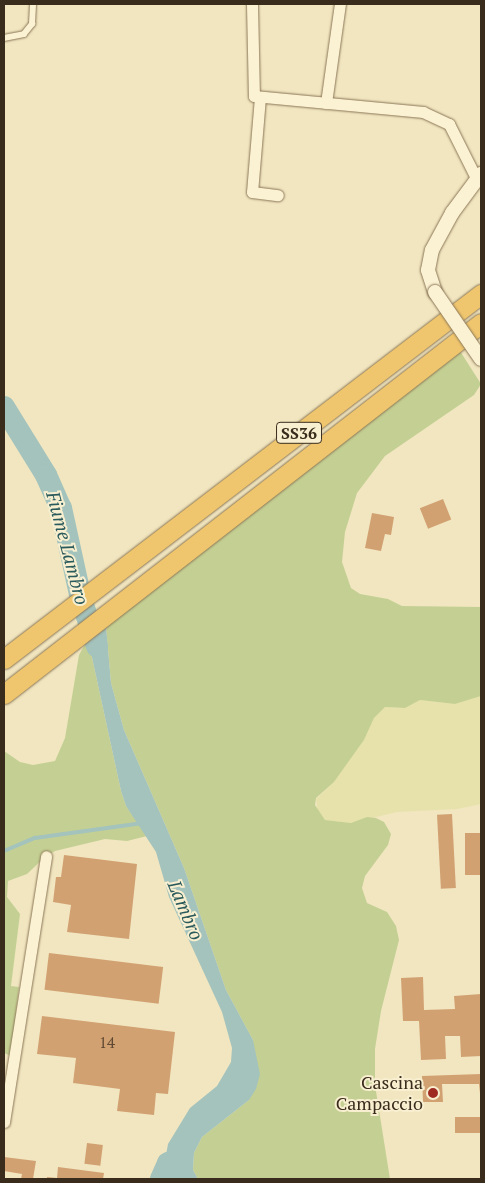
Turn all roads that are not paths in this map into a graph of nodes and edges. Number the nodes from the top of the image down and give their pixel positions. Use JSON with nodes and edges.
{"nodes":[{"id":1,"x":33,"y":4,"type":"edge"},
{"id":2,"x":252,"y":4,"type":"edge"},
{"id":3,"x":340,"y":4,"type":"edge"},
{"id":4,"x":4,"y":38,"type":"edge"},
{"id":5,"x":260,"y":97,"type":"junction"},
{"id":6,"x":326,"y":103,"type":"junction"},
{"id":7,"x":479,"y":177,"type":"edge"},
{"id":8,"x":278,"y":194,"type":"dead end"},
{"id":9,"x":481,"y":283,"type":"edge"},
{"id":10,"x":481,"y":294,"type":"edge"},
{"id":11,"x":481,"y":323,"type":"edge"},
{"id":12,"x":430,"y":332,"type":"junction"},
{"id":13,"x":481,"y":359,"type":"edge"},
{"id":14,"x":4,"y":659,"type":"edge"},
{"id":15,"x":4,"y":694,"type":"edge"},
{"id":16,"x":46,"y":856,"type":"dead end"},
{"id":17,"x":4,"y":1122,"type":"edge"}],
"edges":[{"from":1,"to":4,"type":"lane"},
{"from":2,"to":5,"type":"street"},
{"from":3,"to":6,"type":"street"},
{"from":5,"to":6,"type":"street"},
{"from":5,"to":8,"type":"street"},
{"from":6,"to":7,"type":"street"},
{"from":7,"to":13,"type":"street","bridge":true},
{"from":9,"to":12,"type":"highway"},
{"from":10,"to":12,"type":"highway","number":"SS36"},
{"from":11,"to":15,"type":"highway","number":"SS36"},
{"from":12,"to":14,"type":"highway","number":"SS36"},
{"from":16,"to":17,"type":"street"}]}
